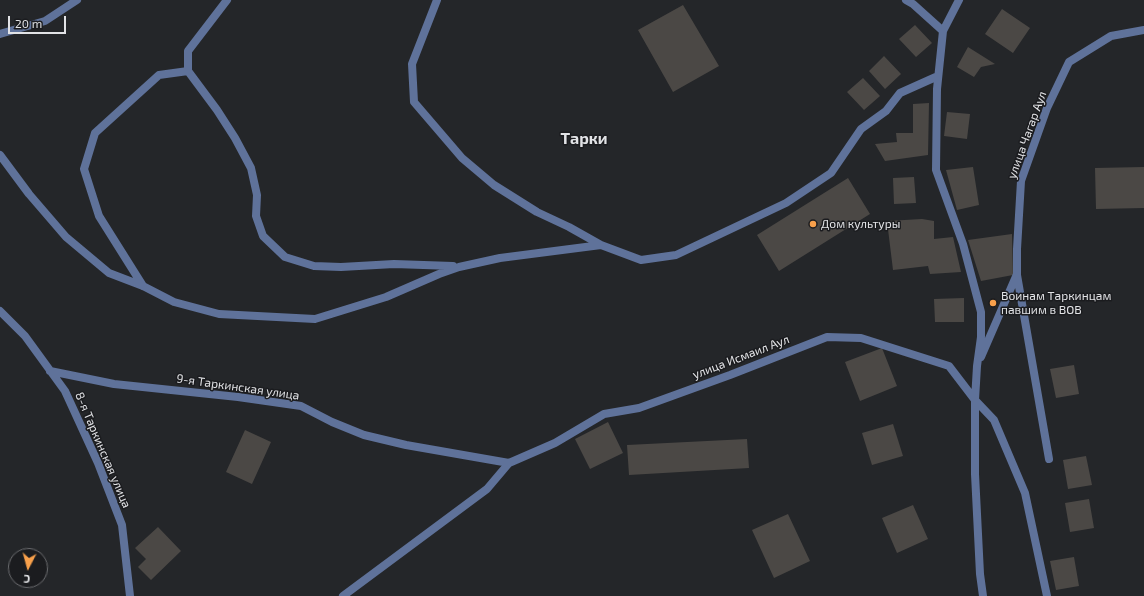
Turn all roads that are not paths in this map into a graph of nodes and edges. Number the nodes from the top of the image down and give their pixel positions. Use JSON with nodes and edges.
{"nodes":[{"id":1,"x":77,"y":0,"type":"edge"},
{"id":2,"x":228,"y":0,"type":"edge"},
{"id":3,"x":437,"y":0,"type":"edge"},
{"id":4,"x":906,"y":0,"type":"edge"},
{"id":5,"x":959,"y":0,"type":"edge"},
{"id":6,"x":1144,"y":30,"type":"edge"},
{"id":7,"x":943,"y":31,"type":"junction"},
{"id":8,"x":0,"y":34,"type":"edge"},
{"id":9,"x":188,"y":71,"type":"junction"},
{"id":10,"x":938,"y":76,"type":"junction"},
{"id":11,"x":0,"y":155,"type":"edge"},
{"id":12,"x":601,"y":245,"type":"junction"},
{"id":13,"x":459,"y":267,"type":"junction"},
{"id":14,"x":1017,"y":274,"type":"junction"},
{"id":15,"x":143,"y":286,"type":"junction"},
{"id":16,"x":0,"y":311,"type":"edge"},
{"id":17,"x":977,"y":366,"type":"junction"},
{"id":18,"x":50,"y":371,"type":"junction"},
{"id":19,"x":975,"y":400,"type":"junction"},
{"id":20,"x":1049,"y":459,"type":"dead end"},
{"id":21,"x":509,"y":463,"type":"junction"},
{"id":22,"x":130,"y":596,"type":"edge"},
{"id":23,"x":343,"y":596,"type":"edge"},
{"id":24,"x":983,"y":596,"type":"edge"},
{"id":25,"x":1046,"y":596,"type":"edge"}],
"edges":[{"from":1,"to":8,"type":"street"},
{"from":2,"to":9,"type":"street"},
{"from":3,"to":12,"type":"street"},
{"from":4,"to":7,"type":"street"},
{"from":5,"to":7,"type":"street"},
{"from":6,"to":14,"type":"street","name":"улица Чагар Аул"},
{"from":7,"to":10,"type":"street"},
{"from":9,"to":13,"type":"street"},
{"from":9,"to":15,"type":"street"},
{"from":10,"to":12,"type":"street"},
{"from":10,"to":17,"type":"street"},
{"from":11,"to":15,"type":"street"},
{"from":12,"to":13,"type":"street"},
{"from":13,"to":15,"type":"street"},
{"from":14,"to":17,"type":"street","name":"улица Чагар Аул"},
{"from":14,"to":20,"type":"street"},
{"from":16,"to":18,"type":"street","name":"8-я Таркинская улица"},
{"from":17,"to":19,"type":"street"},
{"from":18,"to":21,"type":"street","name":"9-я Таркинская улица"},
{"from":18,"to":22,"type":"street","name":"8-я Таркинская улица"},
{"from":19,"to":21,"type":"street","name":"улица Исмаил Аул"},
{"from":19,"to":24,"type":"street"},
{"from":19,"to":25,"type":"street","name":"улица Исмаил Аул"},
{"from":21,"to":23,"type":"street"}]}
